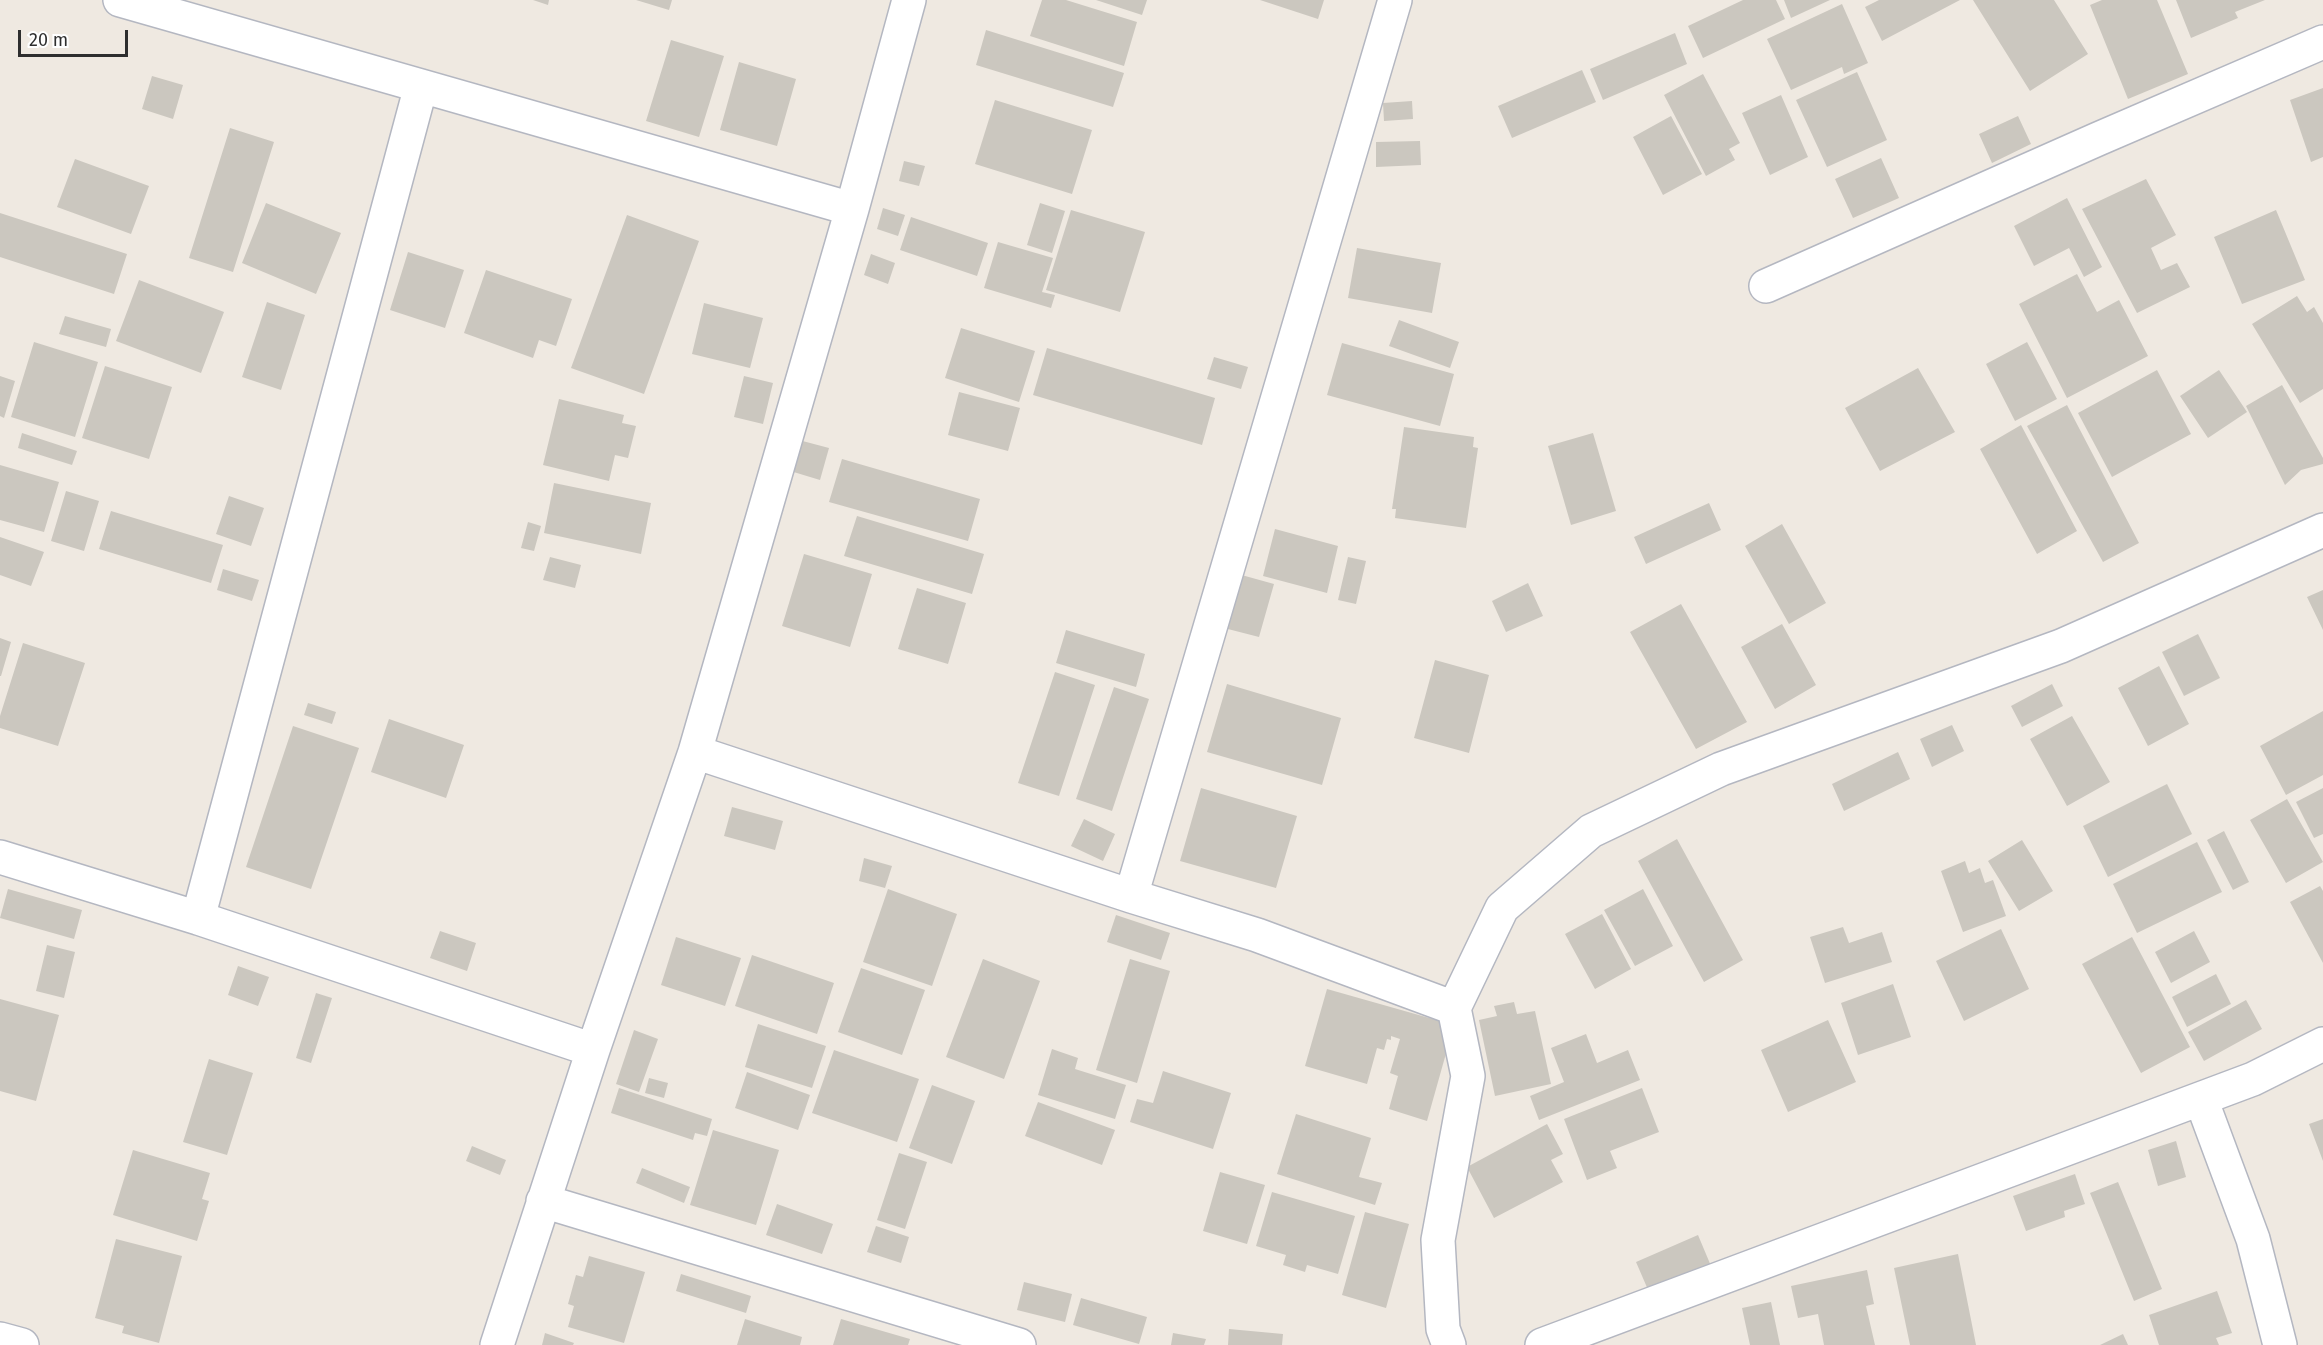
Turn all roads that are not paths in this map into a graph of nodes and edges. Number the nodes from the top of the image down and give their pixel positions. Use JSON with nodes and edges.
{"nodes":[{"id":1,"x":120,"y":0,"type":"edge"},
{"id":2,"x":909,"y":0,"type":"edge"},
{"id":3,"x":1395,"y":0,"type":"edge"},
{"id":4,"x":2323,"y":42,"type":"edge"},
{"id":5,"x":421,"y":86,"type":"junction"},
{"id":6,"x":852,"y":209,"type":"junction"},
{"id":7,"x":1766,"y":286,"type":"dead end"},
{"id":8,"x":2323,"y":530,"type":"edge"},
{"id":9,"x":695,"y":752,"type":"junction"},
{"id":10,"x":0,"y":857,"type":"edge"},
{"id":11,"x":1131,"y":896,"type":"junction"},
{"id":12,"x":198,"y":918,"type":"junction"},
{"id":13,"x":1454,"y":1008,"type":"junction"},
{"id":14,"x":2323,"y":1044,"type":"edge"},
{"id":15,"x":593,"y":1050,"type":"junction"},
{"id":16,"x":2201,"y":1099,"type":"junction"},
{"id":17,"x":543,"y":1201,"type":"junction"},
{"id":18,"x":0,"y":1338,"type":"edge"},
{"id":19,"x":22,"y":1345,"type":"edge"},
{"id":20,"x":497,"y":1345,"type":"edge"},
{"id":21,"x":1019,"y":1345,"type":"edge"},
{"id":22,"x":1449,"y":1345,"type":"edge"},
{"id":23,"x":1542,"y":1345,"type":"edge"},
{"id":24,"x":2280,"y":1345,"type":"edge"}],
"edges":[{"from":1,"to":5,"type":"street"},
{"from":2,"to":6,"type":"street"},
{"from":3,"to":11,"type":"street"},
{"from":4,"to":7,"type":"street"},
{"from":5,"to":6,"type":"street"},
{"from":5,"to":12,"type":"street"},
{"from":6,"to":9,"type":"street"},
{"from":8,"to":13,"type":"street"},
{"from":9,"to":11,"type":"street"},
{"from":9,"to":15,"type":"street"},
{"from":10,"to":12,"type":"street"},
{"from":11,"to":13,"type":"street"},
{"from":12,"to":15,"type":"street"},
{"from":13,"to":22,"type":"street"},
{"from":14,"to":16,"type":"street"},
{"from":15,"to":17,"type":"street"},
{"from":16,"to":23,"type":"street"},
{"from":16,"to":24,"type":"street"},
{"from":17,"to":20,"type":"street"},
{"from":17,"to":21,"type":"street"},
{"from":18,"to":19,"type":"street"}]}
